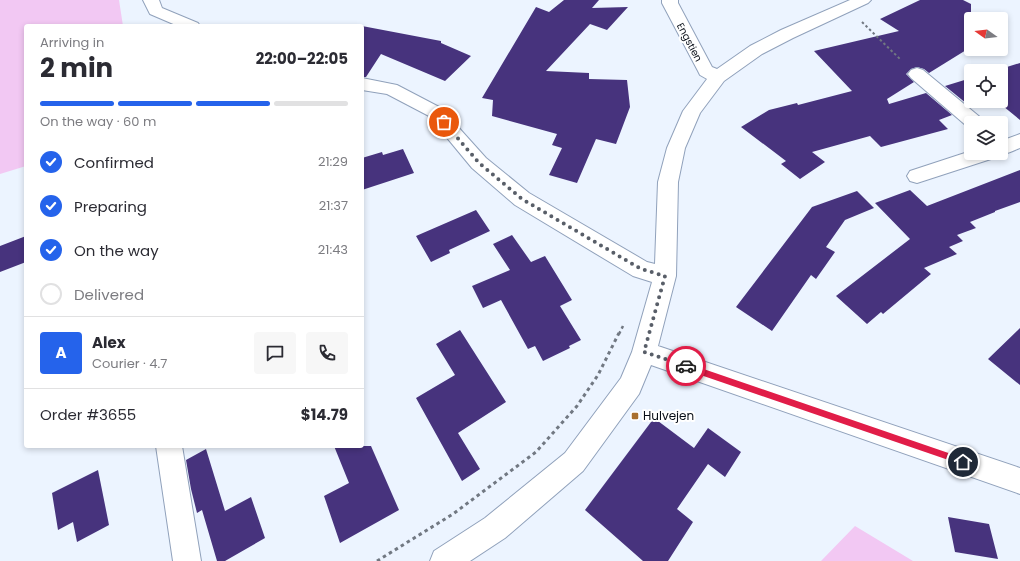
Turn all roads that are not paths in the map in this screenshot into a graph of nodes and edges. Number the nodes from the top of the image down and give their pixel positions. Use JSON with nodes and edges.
{"nodes":[{"id":1,"x":151,"y":0,"type":"edge"},
{"id":2,"x":670,"y":0,"type":"edge"},
{"id":3,"x":854,"y":4,"type":"edge"},
{"id":4,"x":187,"y":24,"type":"edge"},
{"id":5,"x":917,"y":74,"type":"road end"},
{"id":6,"x":718,"y":77,"type":"junction"},
{"id":7,"x":364,"y":84,"type":"edge"},
{"id":8,"x":967,"y":116,"type":"edge"},
{"id":9,"x":964,"y":160,"type":"edge"},
{"id":10,"x":918,"y":176,"type":"dead end"},
{"id":11,"x":665,"y":276,"type":"junction"},
{"id":12,"x":644,"y":352,"type":"junction"},
{"id":13,"x":169,"y":448,"type":"edge"},
{"id":14,"x":1020,"y":481,"type":"edge"},
{"id":15,"x":187,"y":561,"type":"edge"},
{"id":16,"x":444,"y":561,"type":"edge"}],
"edges":[{"from":1,"to":4,"type":"street"},
{"from":2,"to":6,"type":"street","name":"Engstien"},
{"from":3,"to":6,"type":"street"},
{"from":5,"to":8,"type":"street"},
{"from":6,"to":11,"type":"street"},
{"from":7,"to":11,"type":"street"},
{"from":9,"to":10,"type":"street"},
{"from":11,"to":12,"type":"street"},
{"from":12,"to":14,"type":"street"},
{"from":12,"to":16,"type":"street"},
{"from":13,"to":15,"type":"street"}]}
